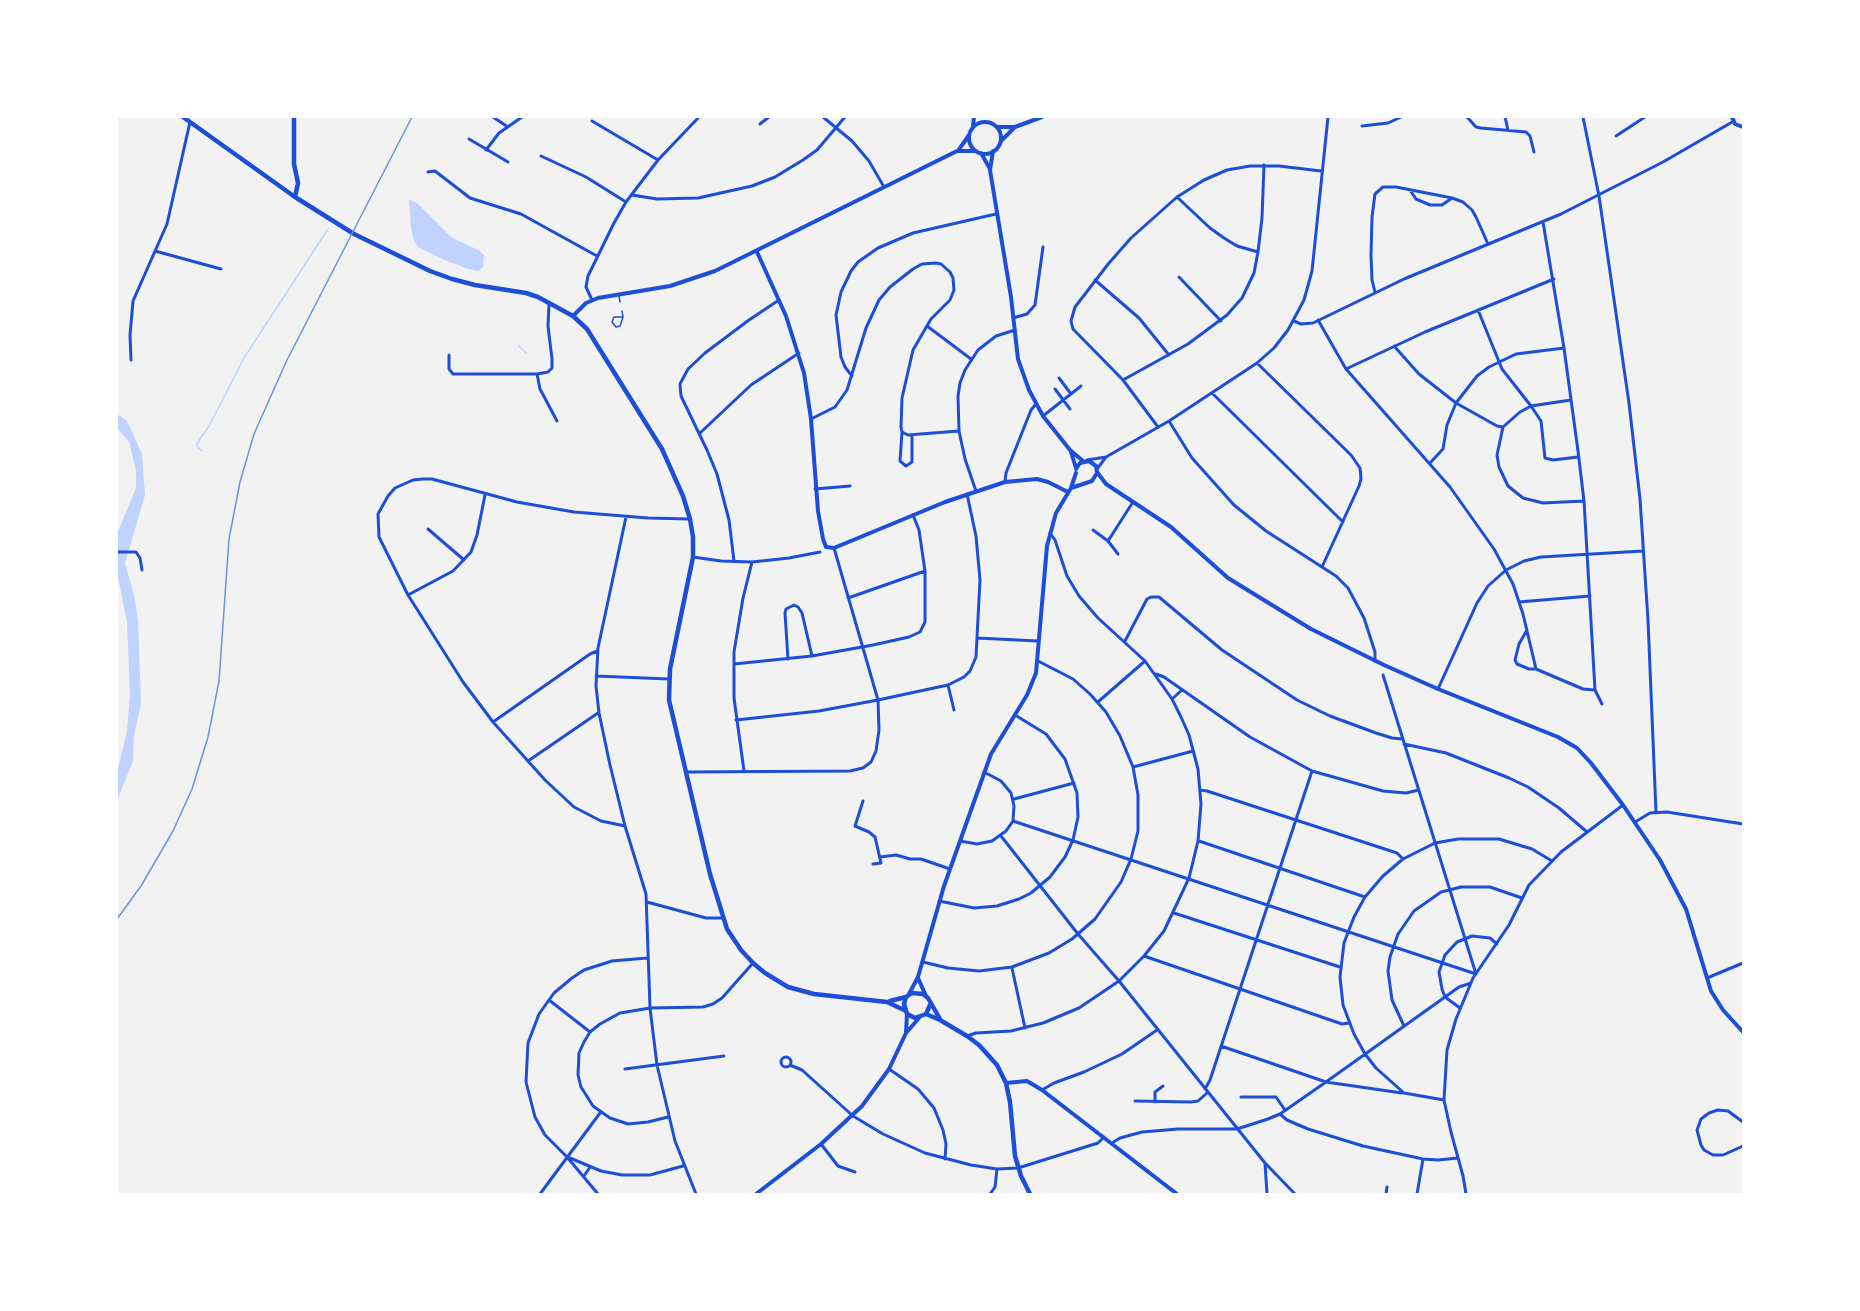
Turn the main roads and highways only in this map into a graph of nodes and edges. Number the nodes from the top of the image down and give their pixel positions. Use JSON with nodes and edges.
{"nodes":[{"id":1,"x":183,"y":117,"type":"edge"},
{"id":2,"x":294,"y":117,"type":"edge"},
{"id":3,"x":295,"y":197,"type":"junction"},
{"id":4,"x":907,"y":996,"type":"junction"},
{"id":5,"x":887,"y":1002,"type":"junction"},
{"id":6,"x":930,"y":1005,"type":"junction"},
{"id":7,"x":906,"y":1012,"type":"junction"},
{"id":8,"x":926,"y":1014,"type":"junction"},
{"id":9,"x":940,"y":1020,"type":"junction"},
{"id":10,"x":1030,"y":1194,"type":"edge"}],
"edges":[{"from":1,"to":3,"type":"main road"},
{"from":2,"to":3,"type":"main road"},
{"from":3,"to":5,"type":"main road"},
{"from":4,"to":5,"type":"main road"},
{"from":4,"to":6,"type":"main road"},
{"from":4,"to":7,"type":"main road"},
{"from":5,"to":7,"type":"main road"},
{"from":6,"to":8,"type":"main road"},
{"from":6,"to":9,"type":"main road"},
{"from":7,"to":8,"type":"main road"},
{"from":8,"to":9,"type":"main road"},
{"from":9,"to":10,"type":"main road"}]}
